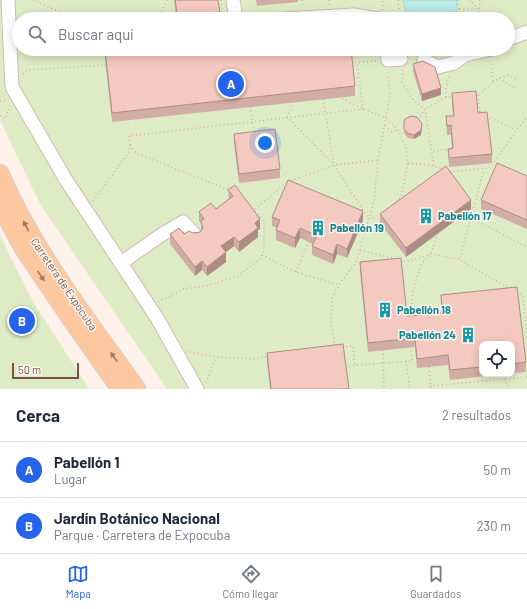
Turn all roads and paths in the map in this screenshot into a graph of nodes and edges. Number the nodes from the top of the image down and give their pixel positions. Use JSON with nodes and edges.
{"nodes":[{"id":1,"x":8,"y":0,"type":"edge"},
{"id":2,"x":33,"y":0,"type":"edge"},
{"id":3,"x":167,"y":0,"type":"edge"},
{"id":4,"x":221,"y":0,"type":"edge"},
{"id":5,"x":233,"y":0,"type":"edge"},
{"id":6,"x":398,"y":0,"type":"edge"},
{"id":7,"x":458,"y":0,"type":"edge"},
{"id":8,"x":469,"y":0,"type":"edge"},
{"id":9,"x":480,"y":0,"type":"edge"},
{"id":10,"x":479,"y":9,"type":"junction"},
{"id":11,"x":459,"y":10,"type":"joint"},
{"id":12,"x":60,"y":12,"type":"edge"},
{"id":13,"x":161,"y":12,"type":"edge"},
{"id":14,"x":222,"y":12,"type":"edge"},
{"id":15,"x":235,"y":12,"type":"edge"},
{"id":16,"x":399,"y":12,"type":"edge"},
{"id":17,"x":480,"y":12,"type":"edge"},
{"id":18,"x":527,"y":32,"type":"edge"},
{"id":19,"x":515,"y":36,"type":"edge"},
{"id":20,"x":463,"y":56,"type":"edge"},
{"id":21,"x":491,"y":56,"type":"edge"},
{"id":22,"x":395,"y":59,"type":"edge"},
{"id":23,"x":424,"y":60,"type":"edge"},
{"id":24,"x":357,"y":62,"type":"junction"},
{"id":25,"x":352,"y":63,"type":"edge"},
{"id":26,"x":454,"y":63,"type":"junction"},
{"id":27,"x":106,"y":65,"type":"edge"},
{"id":28,"x":500,"y":78,"type":"junction"},
{"id":29,"x":517,"y":80,"type":"dead end"},
{"id":30,"x":493,"y":82,"type":"junction"},
{"id":31,"x":12,"y":87,"type":"junction"},
{"id":32,"x":514,"y":88,"type":"dead end"},
{"id":33,"x":478,"y":94,"type":"junction"},
{"id":34,"x":472,"y":95,"type":"edge"},
{"id":35,"x":459,"y":96,"type":"edge"},
{"id":36,"x":339,"y":97,"type":"edge"},
{"id":37,"x":446,"y":97,"type":"junction"},
{"id":38,"x":323,"y":99,"type":"edge"},
{"id":39,"x":8,"y":100,"type":"junction"},
{"id":40,"x":0,"y":101,"type":"edge"},
{"id":41,"x":294,"y":102,"type":"edge"},
{"id":42,"x":250,"y":107,"type":"edge"},
{"id":43,"x":363,"y":109,"type":"junction"},
{"id":44,"x":425,"y":109,"type":"junction"},
{"id":45,"x":325,"y":113,"type":"junction"},
{"id":46,"x":0,"y":116,"type":"edge"},
{"id":47,"x":527,"y":116,"type":"edge"},
{"id":48,"x":287,"y":117,"type":"junction"},
{"id":49,"x":386,"y":118,"type":"junction"},
{"id":50,"x":252,"y":121,"type":"junction"},
{"id":51,"x":417,"y":122,"type":"edge"},
{"id":52,"x":385,"y":126,"type":"junction"},
{"id":53,"x":398,"y":130,"type":"junction"},
{"id":54,"x":516,"y":130,"type":"junction"},
{"id":55,"x":254,"y":134,"type":"edge"},
{"id":56,"x":130,"y":145,"type":"dead end"},
{"id":57,"x":452,"y":149,"type":"edge"},
{"id":58,"x":433,"y":151,"type":"junction"},
{"id":59,"x":378,"y":160,"type":"junction"},
{"id":60,"x":408,"y":163,"type":"junction"},
{"id":61,"x":334,"y":166,"type":"junction"},
{"id":62,"x":434,"y":166,"type":"junction"},
{"id":63,"x":484,"y":169,"type":"junction"},
{"id":64,"x":0,"y":173,"type":"edge"},
{"id":65,"x":0,"y":206,"type":"edge"},
{"id":66,"x":390,"y":208,"type":"edge"},
{"id":67,"x":254,"y":209,"type":"edge"},
{"id":68,"x":384,"y":213,"type":"edge"},
{"id":69,"x":471,"y":218,"type":"junction"},
{"id":70,"x":369,"y":219,"type":"junction"},
{"id":71,"x":437,"y":234,"type":"edge"},
{"id":72,"x":195,"y":235,"type":"edge"},
{"id":73,"x":308,"y":242,"type":"dead end"},
{"id":74,"x":527,"y":247,"type":"edge"},
{"id":75,"x":360,"y":250,"type":"junction"},
{"id":76,"x":431,"y":254,"type":"junction"},
{"id":77,"x":262,"y":256,"type":"dead end"},
{"id":78,"x":459,"y":259,"type":"junction"},
{"id":79,"x":121,"y":263,"type":"junction"},
{"id":80,"x":296,"y":272,"type":"junction"},
{"id":81,"x":339,"y":285,"type":"junction"},
{"id":82,"x":410,"y":323,"type":"edge"},
{"id":83,"x":527,"y":340,"type":"edge"},
{"id":84,"x":412,"y":344,"type":"edge"},
{"id":85,"x":341,"y":347,"type":"edge"},
{"id":86,"x":335,"y":348,"type":"edge"},
{"id":87,"x":174,"y":349,"type":"junction"},
{"id":88,"x":383,"y":350,"type":"edge"},
{"id":89,"x":269,"y":356,"type":"edge"},
{"id":90,"x":216,"y":357,"type":"junction"},
{"id":91,"x":406,"y":361,"type":"junction"},
{"id":92,"x":384,"y":363,"type":"junction"},
{"id":93,"x":355,"y":365,"type":"junction"},
{"id":94,"x":345,"y":366,"type":"edge"},
{"id":95,"x":429,"y":367,"type":"edge"},
{"id":96,"x":527,"y":377,"type":"edge"},
{"id":97,"x":504,"y":379,"type":"junction"},
{"id":98,"x":430,"y":386,"type":"junction"},
{"id":99,"x":120,"y":389,"type":"edge"},
{"id":100,"x":137,"y":389,"type":"edge"},
{"id":101,"x":197,"y":389,"type":"edge"},
{"id":102,"x":203,"y":389,"type":"edge"},
{"id":103,"x":384,"y":389,"type":"edge"},
{"id":104,"x":410,"y":389,"type":"edge"},
{"id":105,"x":431,"y":389,"type":"edge"},
{"id":106,"x":510,"y":389,"type":"edge"}],
"edges":[{"from":1,"to":31,"type":"lane"},
{"from":2,"to":12,"type":"path"},
{"from":3,"to":13,"type":"path"},
{"from":4,"to":14,"type":"path"},
{"from":5,"to":15,"type":"lane"},
{"from":6,"to":16,"type":"path"},
{"from":7,"to":11,"type":"path"},
{"from":8,"to":10,"type":"path"},
{"from":9,"to":10,"type":"path"},
{"from":10,"to":11,"type":"path"},
{"from":10,"to":17,"type":"path"},
{"from":18,"to":19,"type":"lane"},
{"from":20,"to":26,"type":"lane"},
{"from":21,"to":30,"type":"path"},
{"from":22,"to":24,"type":"path"},
{"from":22,"to":44,"type":"path"},
{"from":22,"to":49,"type":"path"},
{"from":23,"to":26,"type":"lane"},
{"from":24,"to":25,"type":"path"},
{"from":24,"to":43,"type":"path"},
{"from":26,"to":37,"type":"path"},
{"from":27,"to":31,"type":"path"},
{"from":28,"to":29,"type":"path"},
{"from":28,"to":30,"type":"path"},
{"from":28,"to":32,"type":"path"},
{"from":30,"to":33,"type":"path"},
{"from":31,"to":39,"type":"path"},
{"from":31,"to":79,"type":"lane"},
{"from":33,"to":34,"type":"path"},
{"from":33,"to":54,"type":"path"},
{"from":35,"to":37,"type":"path"},
{"from":36,"to":43,"type":"path"},
{"from":37,"to":44,"type":"path"},
{"from":38,"to":45,"type":"path"},
{"from":39,"to":40,"type":"path"},
{"from":39,"to":46,"type":"path"},
{"from":41,"to":48,"type":"path"},
{"from":42,"to":50,"type":"path"},
{"from":43,"to":45,"type":"path"},
{"from":43,"to":49,"type":"path"},
{"from":44,"to":51,"type":"path"},
{"from":44,"to":58,"type":"path"},
{"from":45,"to":48,"type":"path"},
{"from":45,"to":61,"type":"path"},
{"from":47,"to":54,"type":"path"},
{"from":48,"to":50,"type":"path"},
{"from":48,"to":61,"type":"path"},
{"from":49,"to":52,"type":"path"},
{"from":49,"to":53,"type":"path"},
{"from":50,"to":55,"type":"path"},
{"from":50,"to":56,"type":"path"},
{"from":52,"to":53,"type":"path"},
{"from":52,"to":59,"type":"path"},
{"from":53,"to":60,"type":"path"},
{"from":54,"to":63,"type":"path"},
{"from":57,"to":58,"type":"path"},
{"from":58,"to":62,"type":"path"},
{"from":59,"to":61,"type":"path"},
{"from":59,"to":70,"type":"path"},
{"from":60,"to":62,"type":"path"},
{"from":60,"to":66,"type":"path"},
{"from":61,"to":67,"type":"path"},
{"from":61,"to":70,"type":"path"},
{"from":62,"to":63,"type":"path"},
{"from":63,"to":69,"type":"path"},
{"from":100,"to":64,"type":"main road","name":"Carretera de Expocuba","one_way":true},
{"from":65,"to":99,"type":"main road","name":"Carretera de Expocuba","one_way":true},
{"from":68,"to":70,"type":"path"},
{"from":69,"to":74,"type":"path"},
{"from":69,"to":78,"type":"path"},
{"from":70,"to":75,"type":"path"},
{"from":71,"to":76,"type":"path"},
{"from":72,"to":79,"type":"lane"},
{"from":73,"to":80,"type":"path"},
{"from":75,"to":76,"type":"path"},
{"from":75,"to":81,"type":"path"},
{"from":76,"to":78,"type":"path"},
{"from":76,"to":82,"type":"path"},
{"from":77,"to":80,"type":"path"},
{"from":78,"to":83,"type":"path"},
{"from":79,"to":87,"type":"lane"},
{"from":80,"to":81,"type":"path"},
{"from":81,"to":86,"type":"path"},
{"from":84,"to":91,"type":"path"},
{"from":85,"to":93,"type":"path"},
{"from":87,"to":90,"type":"path"},
{"from":87,"to":101,"type":"lane"},
{"from":88,"to":92,"type":"path"},
{"from":89,"to":90,"type":"path"},
{"from":90,"to":102,"type":"path"},
{"from":91,"to":92,"type":"path"},
{"from":91,"to":104,"type":"path"},
{"from":92,"to":93,"type":"path"},
{"from":92,"to":103,"type":"path"},
{"from":93,"to":94,"type":"path"},
{"from":95,"to":98,"type":"path"},
{"from":96,"to":97,"type":"path"},
{"from":97,"to":98,"type":"path"},
{"from":97,"to":106,"type":"path"},
{"from":98,"to":105,"type":"path"}]}
